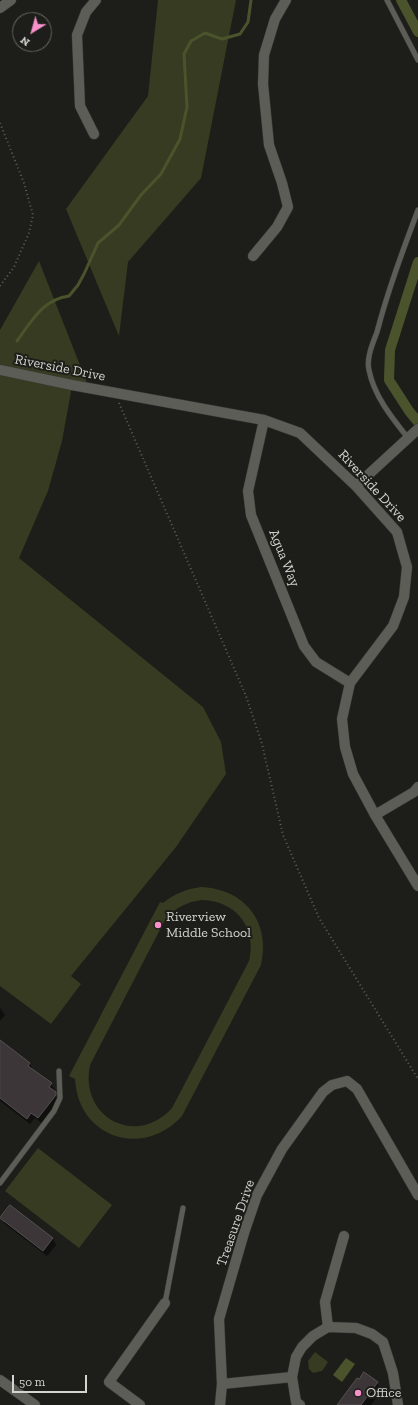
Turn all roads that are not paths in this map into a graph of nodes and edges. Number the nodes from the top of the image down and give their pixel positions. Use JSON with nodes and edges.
{"nodes":[{"id":1,"x":10,"y":0,"type":"edge"},
{"id":2,"x":96,"y":0,"type":"edge"},
{"id":3,"x":286,"y":0,"type":"edge"},
{"id":4,"x":387,"y":0,"type":"edge"},
{"id":5,"x":0,"y":8,"type":"edge"},
{"id":6,"x":418,"y":60,"type":"edge"},
{"id":7,"x":94,"y":134,"type":"dead end"},
{"id":8,"x":418,"y":210,"type":"edge"},
{"id":9,"x":253,"y":256,"type":"dead end"},
{"id":10,"x":0,"y":370,"type":"edge"},
{"id":11,"x":264,"y":420,"type":"junction"},
{"id":12,"x":418,"y":429,"type":"edge"},
{"id":13,"x":408,"y":438,"type":"junction"},
{"id":14,"x":356,"y":486,"type":"junction"},
{"id":15,"x":350,"y":683,"type":"junction"},
{"id":16,"x":418,"y":787,"type":"edge"},
{"id":17,"x":374,"y":815,"type":"junction"},
{"id":18,"x":418,"y":886,"type":"edge"},
{"id":19,"x":60,"y":1071,"type":"dead end"},
{"id":20,"x":0,"y":1183,"type":"edge"},
{"id":21,"x":418,"y":1195,"type":"edge"},
{"id":22,"x":183,"y":1208,"type":"dead end"},
{"id":23,"x":344,"y":1236,"type":"dead end"},
{"id":24,"x":165,"y":1303,"type":"joint"},
{"id":25,"x":328,"y":1327,"type":"junction"},
{"id":26,"x":292,"y":1377,"type":"junction"},
{"id":27,"x":0,"y":1380,"type":"edge"},
{"id":28,"x":222,"y":1384,"type":"junction"},
{"id":29,"x":35,"y":1405,"type":"edge"},
{"id":30,"x":140,"y":1405,"type":"edge"},
{"id":31,"x":220,"y":1405,"type":"edge"},
{"id":32,"x":300,"y":1405,"type":"edge"},
{"id":33,"x":398,"y":1405,"type":"edge"}],
"edges":[{"from":1,"to":5,"type":"street"},
{"from":2,"to":7,"type":"street"},
{"from":3,"to":9,"type":"street"},
{"from":4,"to":6,"type":"lane"},
{"from":8,"to":13,"type":"lane"},
{"from":10,"to":11,"type":"street","name":"Riverside Drive"},
{"from":11,"to":14,"type":"street","name":"Riverside Drive"},
{"from":11,"to":15,"type":"street","name":"Agua Way"},
{"from":12,"to":13,"type":"street"},
{"from":13,"to":14,"type":"street"},
{"from":14,"to":15,"type":"street","name":"Riverside Drive"},
{"from":15,"to":17,"type":"street","name":"Riverside Drive"},
{"from":16,"to":17,"type":"street"},
{"from":17,"to":18,"type":"street","name":"Riverside Drive"},
{"from":19,"to":20,"type":"lane"},
{"from":21,"to":28,"type":"street","name":"Treasure Drive"},
{"from":22,"to":24,"type":"lane"},
{"from":23,"to":25,"type":"street"},
{"from":24,"to":30,"type":"street"},
{"from":25,"to":26,"type":"street"},
{"from":25,"to":33,"type":"street"},
{"from":26,"to":28,"type":"street"},
{"from":26,"to":32,"type":"street"},
{"from":27,"to":29,"type":"street"},
{"from":28,"to":31,"type":"street","name":"Treasure Drive"}]}
